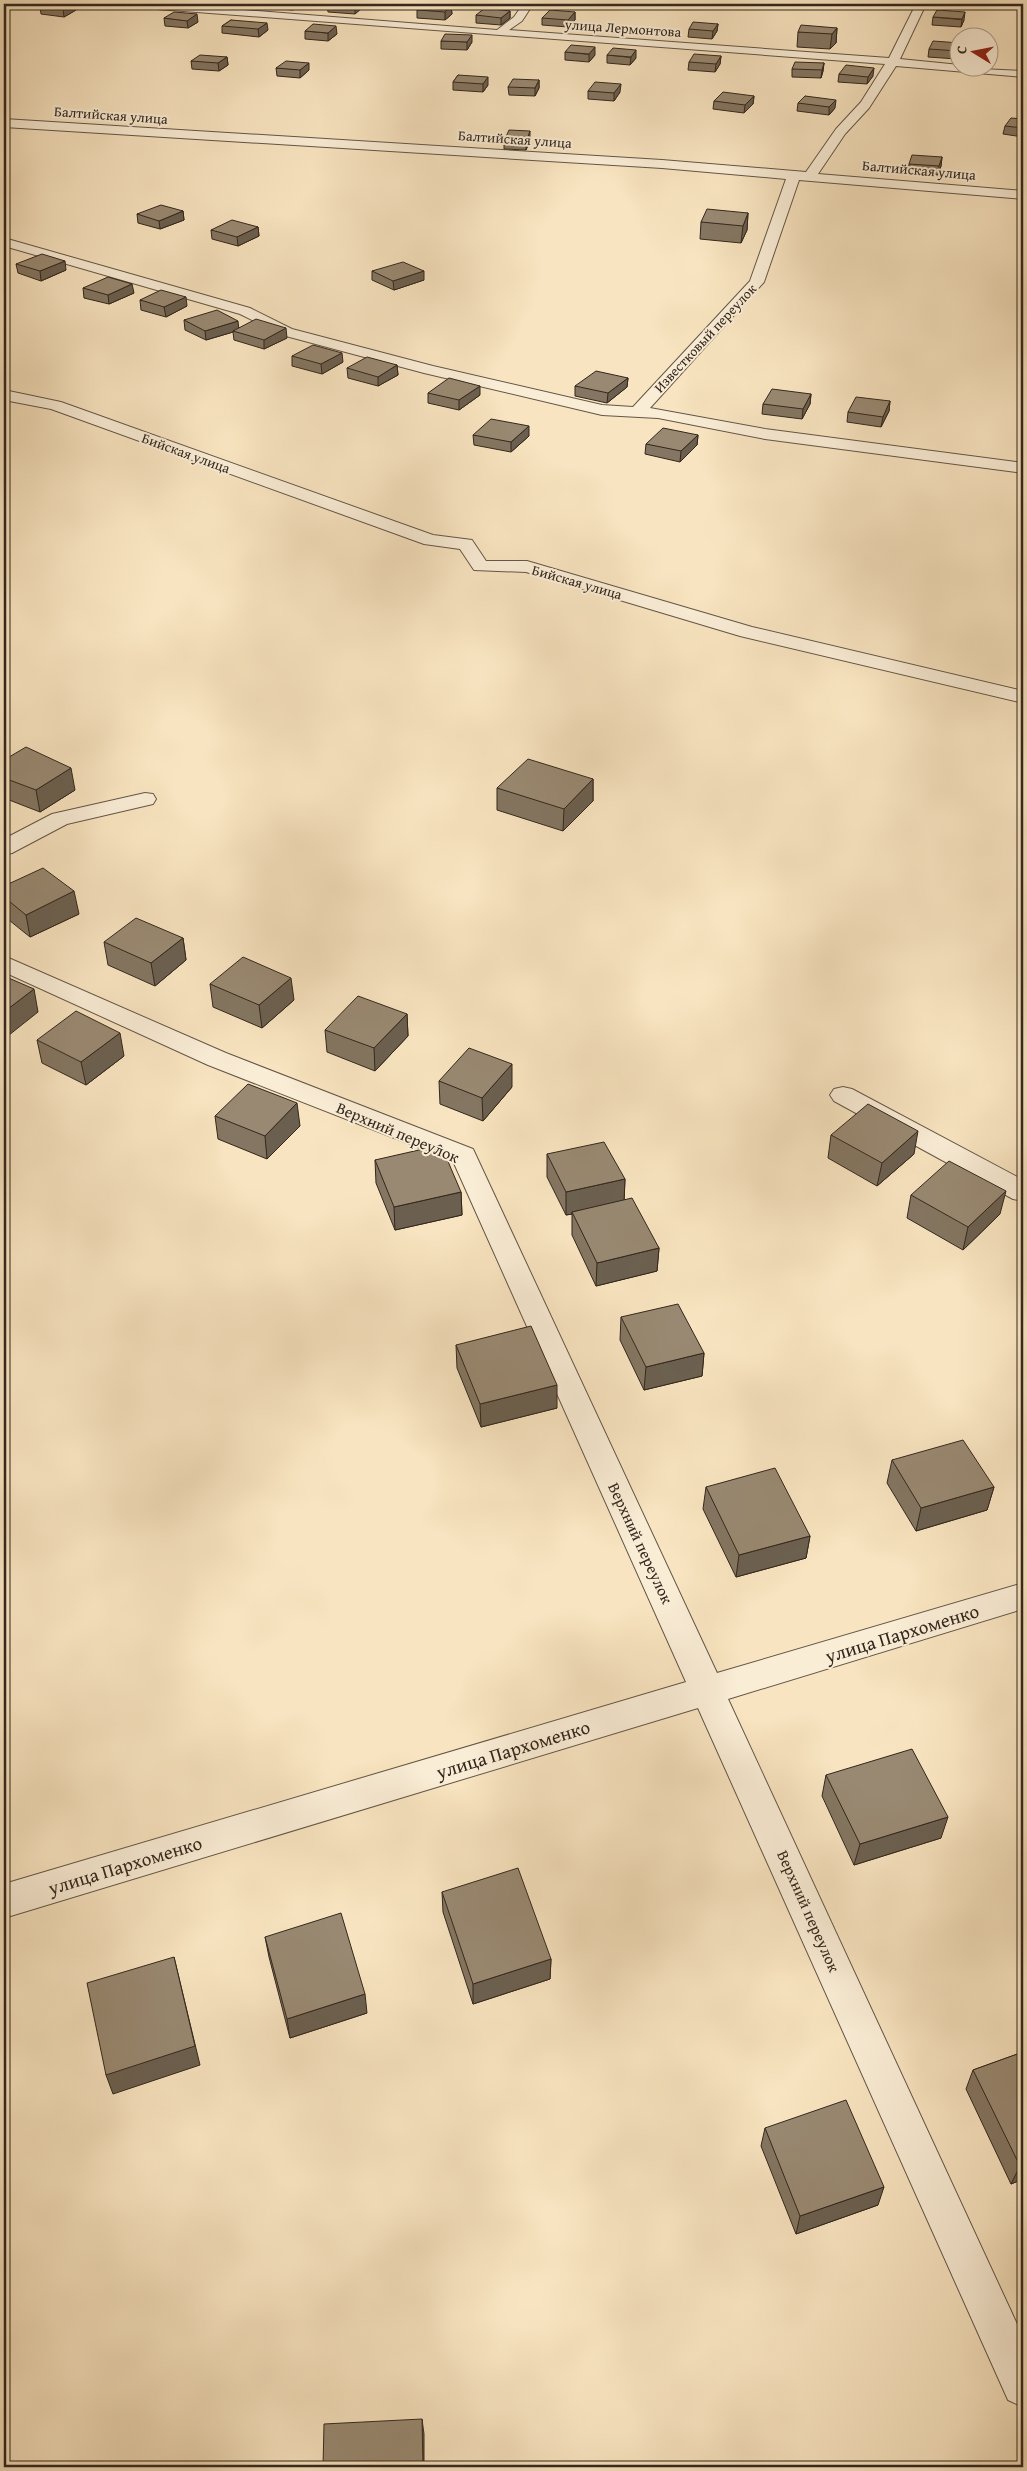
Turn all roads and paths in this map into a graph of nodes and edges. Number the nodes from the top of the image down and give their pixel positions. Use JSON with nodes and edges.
{"nodes":[{"id":1,"x":130,"y":4,"type":"edge"},
{"id":2,"x":528,"y":4,"type":"edge"},
{"id":3,"x":921,"y":4,"type":"edge"},
{"id":4,"x":994,"y":4,"type":"edge"},
{"id":5,"x":1023,"y":6,"type":"edge"},
{"id":6,"x":500,"y":34,"type":"junction"},
{"id":7,"x":893,"y":63,"type":"junction"},
{"id":8,"x":1023,"y":74,"type":"edge"},
{"id":9,"x":4,"y":123,"type":"edge"},
{"id":10,"x":794,"y":175,"type":"junction"},
{"id":11,"x":810,"y":176,"type":"junction"},
{"id":12,"x":1023,"y":194,"type":"edge"},
{"id":13,"x":4,"y":242,"type":"edge"},
{"id":14,"x":4,"y":395,"type":"edge"},
{"id":15,"x":636,"y":412,"type":"junction"},
{"id":16,"x":1023,"y":468,"type":"edge"},
{"id":17,"x":1023,"y":697,"type":"edge"},
{"id":18,"x":145,"y":800,"type":"dead end"},
{"id":19,"x":4,"y":848,"type":"edge"},
{"id":20,"x":4,"y":963,"type":"edge"},
{"id":21,"x":843,"y":1095,"type":"dead end"},
{"id":22,"x":1023,"y":1192,"type":"edge"},
{"id":23,"x":1023,"y":1596,"type":"edge"},
{"id":24,"x":708,"y":1690,"type":"junction"},
{"id":25,"x":4,"y":1901,"type":"edge"},
{"id":26,"x":1023,"y":2385,"type":"edge"}],
"edges":[{"from":1,"to":6,"type":"street","name":"улица Лермонтова"},
{"from":2,"to":6,"type":"street"},
{"from":3,"to":7,"type":"street"},
{"from":4,"to":5,"type":"street"},
{"from":6,"to":7,"type":"street","name":"улица Лермонтова"},
{"from":7,"to":8,"type":"street","name":"улица Лермонтова"},
{"from":7,"to":11,"type":"street"},
{"from":9,"to":10,"type":"street","name":"Балтийская улица"},
{"from":10,"to":11,"type":"street","name":"Балтийская улица"},
{"from":10,"to":15,"type":"street","name":"Известковый переулок"},
{"from":11,"to":12,"type":"street","name":"Балтийская улица"},
{"from":13,"to":15,"type":"street"},
{"from":14,"to":17,"type":"street","name":"Бийская улица"},
{"from":15,"to":16,"type":"street"},
{"from":18,"to":19,"type":"street"},
{"from":20,"to":24,"type":"street","name":"Верхний переулок"},
{"from":21,"to":22,"type":"street"},
{"from":23,"to":24,"type":"street","name":"улица Пархоменко"},
{"from":24,"to":25,"type":"street","name":"улица Пархоменко"},
{"from":24,"to":26,"type":"street","name":"Верхний переулок"}]}
